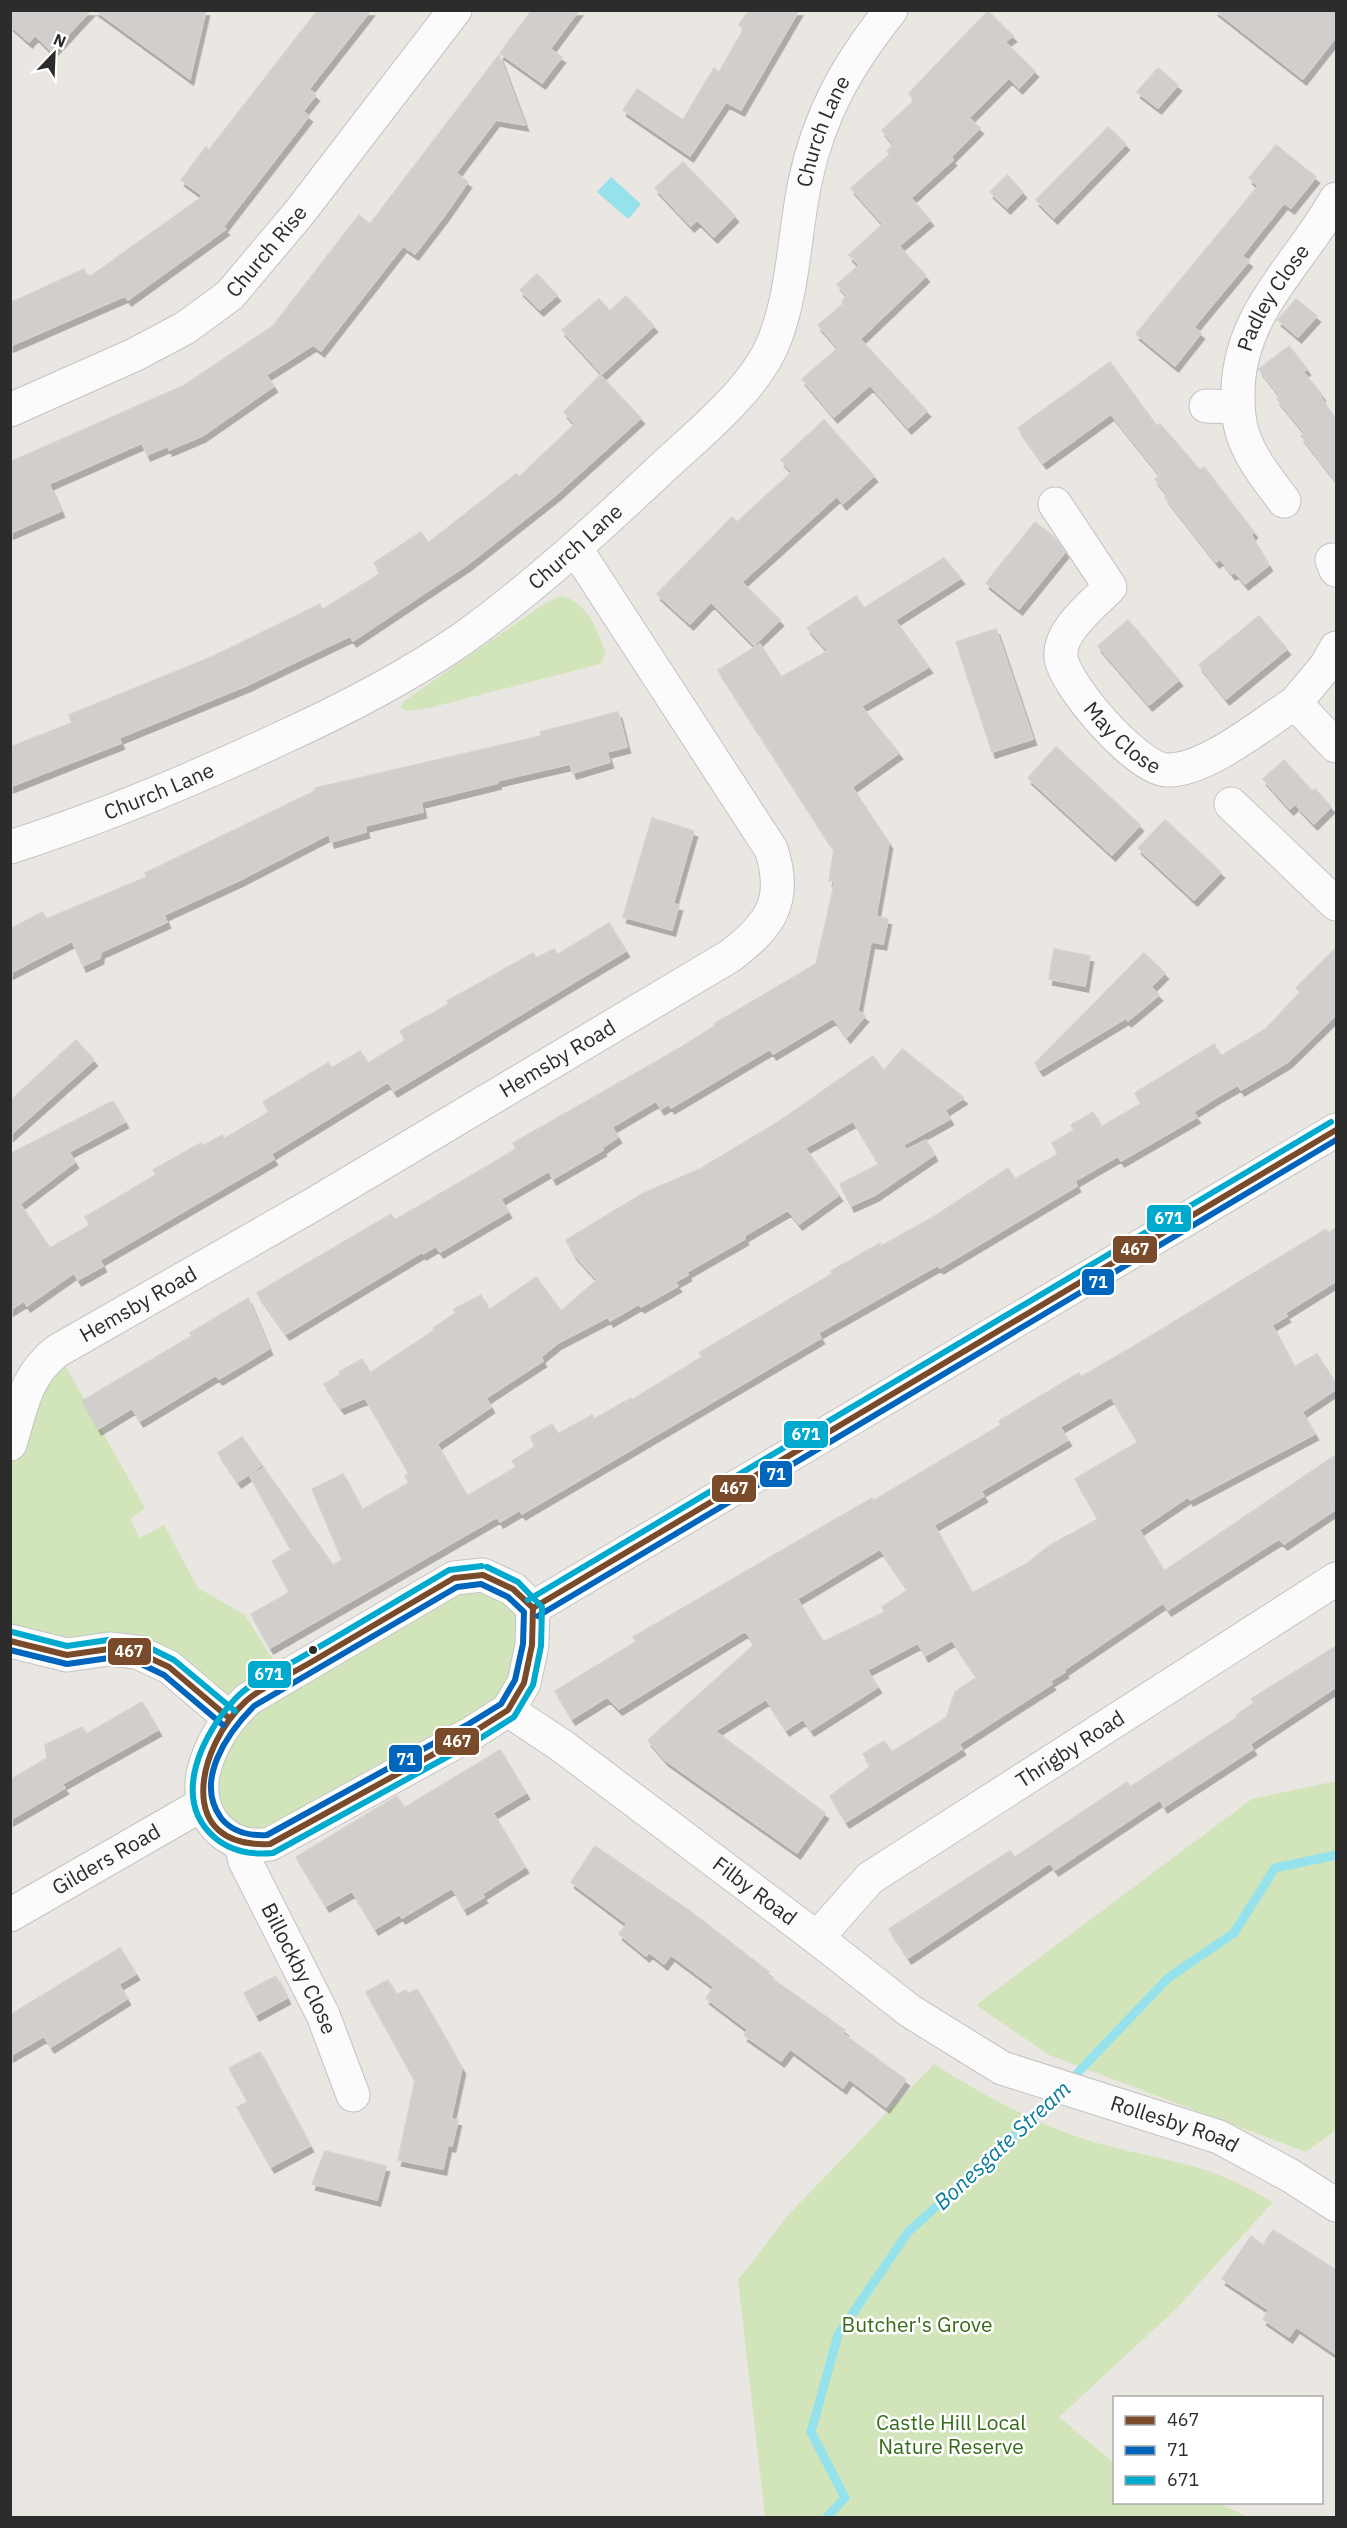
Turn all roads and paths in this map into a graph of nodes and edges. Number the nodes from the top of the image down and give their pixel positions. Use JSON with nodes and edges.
{"nodes":[{"id":1,"x":455,"y":10,"type":"edge"},
{"id":2,"x":891,"y":10,"type":"edge"},
{"id":3,"x":1336,"y":199,"type":"edge"},
{"id":4,"x":10,"y":410,"type":"edge"},
{"id":5,"x":1284,"y":501,"type":"dead end"},
{"id":6,"x":1055,"y":504,"type":"dead end"},
{"id":7,"x":576,"y":549,"type":"junction"},
{"id":8,"x":1336,"y":648,"type":"edge"},
{"id":9,"x":1295,"y":703,"type":"junction"},
{"id":10,"x":1336,"y":746,"type":"edge"},
{"id":11,"x":1231,"y":804,"type":"dead end"},
{"id":12,"x":10,"y":847,"type":"edge"},
{"id":13,"x":1336,"y":904,"type":"edge"},
{"id":14,"x":1336,"y":1130,"type":"edge"},
{"id":15,"x":10,"y":1444,"type":"edge"},
{"id":16,"x":1336,"y":1579,"type":"edge"},
{"id":17,"x":533,"y":1608,"type":"junction"},
{"id":18,"x":10,"y":1641,"type":"edge"},
{"id":19,"x":508,"y":1710,"type":"junction"},
{"id":20,"x":229,"y":1718,"type":"junction"},
{"id":21,"x":203,"y":1804,"type":"junction"},
{"id":22,"x":241,"y":1844,"type":"junction"},
{"id":23,"x":10,"y":1915,"type":"edge"},
{"id":24,"x":817,"y":1938,"type":"junction"},
{"id":25,"x":1002,"y":2068,"type":"joint"},
{"id":26,"x":353,"y":2095,"type":"dead end"},
{"id":27,"x":1336,"y":2205,"type":"edge"}],
"edges":[{"from":1,"to":4,"type":"street","name":"Church Rise"},
{"from":2,"to":7,"type":"street","name":"Church Lane"},
{"from":3,"to":5,"type":"street","name":"Padley Close"},
{"from":6,"to":9,"type":"street","name":"May Close"},
{"from":7,"to":12,"type":"street","name":"Church Lane"},
{"from":7,"to":15,"type":"street","name":"Hemsby Road"},
{"from":8,"to":9,"type":"street","name":"May Close"},
{"from":9,"to":10,"type":"street"},
{"from":11,"to":13,"type":"street"},
{"from":14,"to":17,"type":"street"},
{"from":16,"to":24,"type":"street","name":"Thrigby Road"},
{"from":17,"to":19,"type":"street"},
{"from":17,"to":20,"type":"street"},
{"from":18,"to":20,"type":"street"},
{"from":19,"to":22,"type":"street"},
{"from":19,"to":24,"type":"street","name":"Filby Road"},
{"from":20,"to":21,"type":"street"},
{"from":21,"to":22,"type":"street"},
{"from":21,"to":23,"type":"street","name":"Gilders Road"},
{"from":22,"to":26,"type":"street","name":"Billockby Close"},
{"from":24,"to":25,"type":"street","name":"Filby Road"},
{"from":25,"to":27,"type":"street","name":"Rollesby Road"}]}
